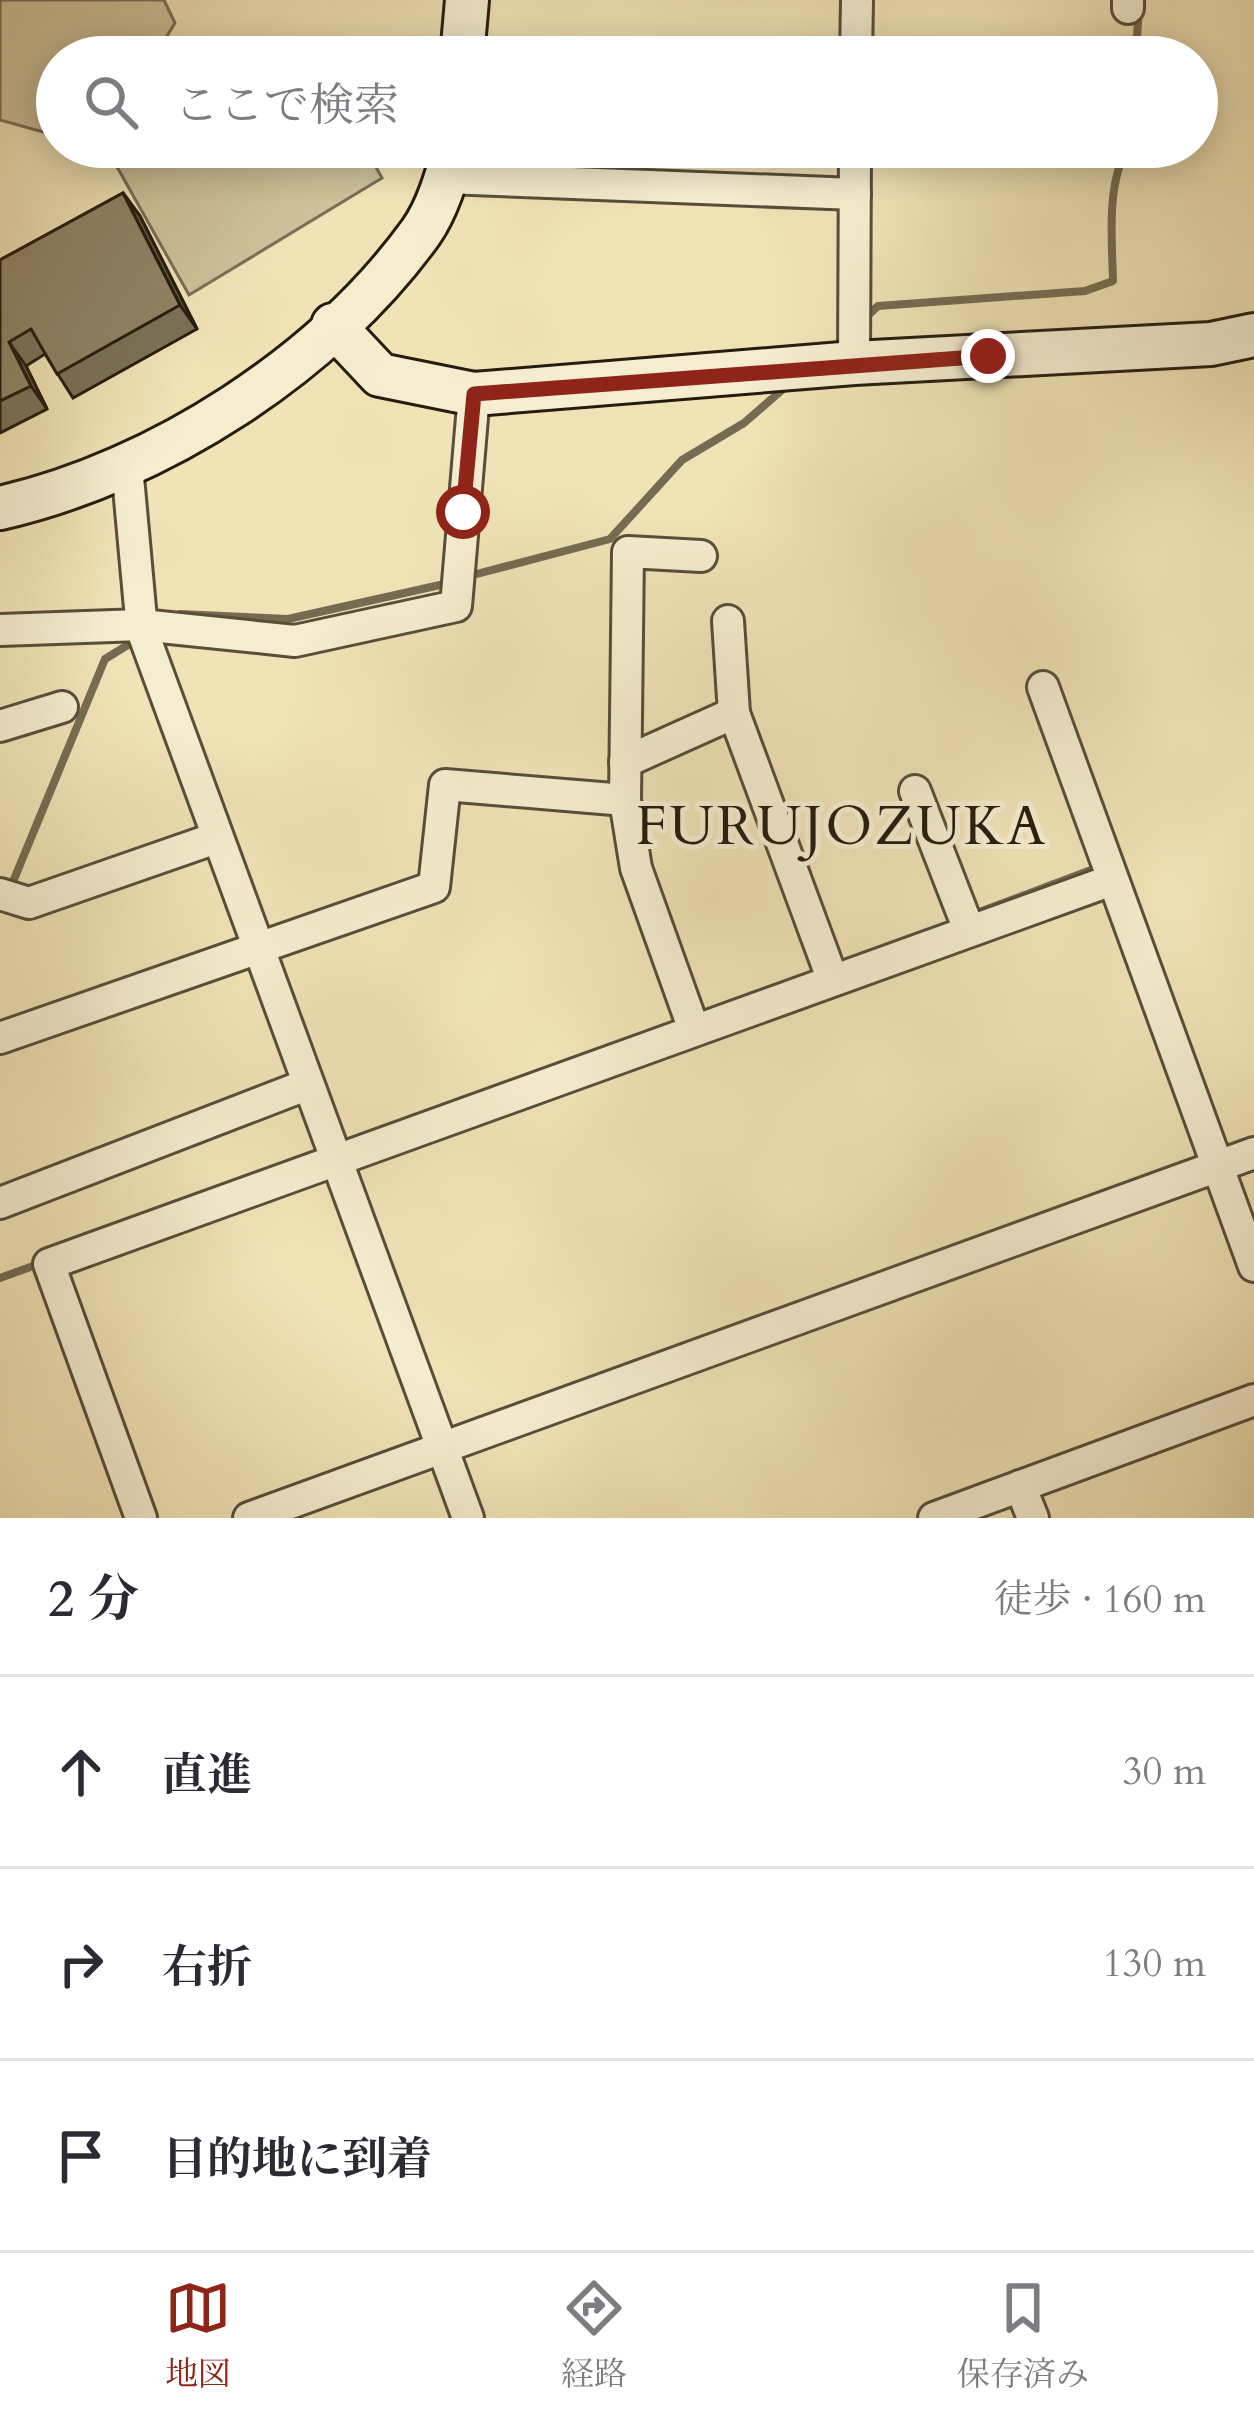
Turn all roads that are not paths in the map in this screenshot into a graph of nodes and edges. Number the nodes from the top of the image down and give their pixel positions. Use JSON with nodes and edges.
{"nodes":[{"id":1,"x":466,"y":0,"type":"edge"},
{"id":2,"x":857,"y":0,"type":"edge"},
{"id":3,"x":463,"y":36,"type":"edge"},
{"id":4,"x":856,"y":36,"type":"edge"},
{"id":5,"x":449,"y":168,"type":"edge"},
{"id":6,"x":516,"y":168,"type":"edge"},
{"id":7,"x":855,"y":168,"type":"edge"},
{"id":8,"x":855,"y":194,"type":"junction"},
{"id":9,"x":333,"y":325,"type":"junction"},
{"id":10,"x":1254,"y":335,"type":"edge"},
{"id":11,"x":854,"y":364,"type":"junction"},
{"id":12,"x":474,"y":394,"type":"junction"},
{"id":13,"x":127,"y":466,"type":"junction"},
{"id":14,"x":0,"y":508,"type":"edge"},
{"id":15,"x":701,"y":556,"type":"dead end"},
{"id":16,"x":728,"y":621,"type":"dead end"},
{"id":17,"x":0,"y":630,"type":"edge"},
{"id":18,"x":152,"y":633,"type":"junction"},
{"id":19,"x":1042,"y":687,"type":"dead end"},
{"id":20,"x":62,"y":707,"type":"dead end"},
{"id":21,"x":734,"y":713,"type":"junction"},
{"id":22,"x":0,"y":726,"type":"edge"},
{"id":23,"x":625,"y":762,"type":"junction"},
{"id":24,"x":915,"y":791,"type":"dead end"},
{"id":25,"x":625,"y":800,"type":"junction"},
{"id":26,"x":216,"y":838,"type":"junction"},
{"id":27,"x":1112,"y":880,"type":"junction"},
{"id":28,"x":0,"y":894,"type":"edge"},
{"id":29,"x":969,"y":930,"type":"junction"},
{"id":30,"x":256,"y":946,"type":"junction"},
{"id":31,"x":832,"y":978,"type":"junction"},
{"id":32,"x":693,"y":1027,"type":"junction"},
{"id":33,"x":0,"y":1038,"type":"edge"},
{"id":34,"x":306,"y":1085,"type":"junction"},
{"id":35,"x":1254,"y":1153,"type":"edge"},
{"id":36,"x":334,"y":1160,"type":"junction"},
{"id":37,"x":1214,"y":1168,"type":"junction"},
{"id":38,"x":0,"y":1203,"type":"edge"},
{"id":39,"x":1254,"y":1266,"type":"edge"},
{"id":40,"x":1254,"y":1400,"type":"edge"},
{"id":41,"x":442,"y":1447,"type":"junction"},
{"id":42,"x":1020,"y":1486,"type":"junction"},
{"id":43,"x":141,"y":1518,"type":"edge"},
{"id":44,"x":249,"y":1518,"type":"edge"},
{"id":45,"x":468,"y":1518,"type":"edge"},
{"id":46,"x":934,"y":1518,"type":"edge"},
{"id":47,"x":1033,"y":1518,"type":"edge"}],
"edges":[{"from":1,"to":3,"type":"street"},
{"from":2,"to":4,"type":"street"},
{"from":5,"to":9,"type":"street"},
{"from":6,"to":8,"type":"street"},
{"from":7,"to":8,"type":"street"},
{"from":8,"to":11,"type":"street"},
{"from":9,"to":12,"type":"street"},
{"from":9,"to":13,"type":"street"},
{"from":10,"to":11,"type":"street"},
{"from":11,"to":12,"type":"street"},
{"from":12,"to":18,"type":"street"},
{"from":13,"to":14,"type":"street"},
{"from":13,"to":18,"type":"street"},
{"from":15,"to":23,"type":"street"},
{"from":16,"to":21,"type":"street"},
{"from":17,"to":18,"type":"street"},
{"from":18,"to":26,"type":"street"},
{"from":19,"to":27,"type":"street"},
{"from":20,"to":22,"type":"street"},
{"from":21,"to":23,"type":"street"},
{"from":21,"to":31,"type":"street"},
{"from":23,"to":25,"type":"street"},
{"from":24,"to":29,"type":"street"},
{"from":25,"to":30,"type":"street"},
{"from":25,"to":32,"type":"street"},
{"from":26,"to":28,"type":"street"},
{"from":26,"to":30,"type":"street"},
{"from":27,"to":29,"type":"street"},
{"from":27,"to":37,"type":"street"},
{"from":29,"to":31,"type":"street"},
{"from":30,"to":33,"type":"street"},
{"from":30,"to":34,"type":"street"},
{"from":31,"to":32,"type":"street"},
{"from":32,"to":36,"type":"street"},
{"from":34,"to":36,"type":"street"},
{"from":34,"to":38,"type":"street"},
{"from":35,"to":37,"type":"street"},
{"from":36,"to":41,"type":"street"},
{"from":36,"to":43,"type":"street"},
{"from":37,"to":39,"type":"street"},
{"from":37,"to":41,"type":"street"},
{"from":40,"to":42,"type":"street"},
{"from":41,"to":44,"type":"street"},
{"from":41,"to":45,"type":"street"},
{"from":42,"to":46,"type":"street"},
{"from":42,"to":47,"type":"street"}]}
